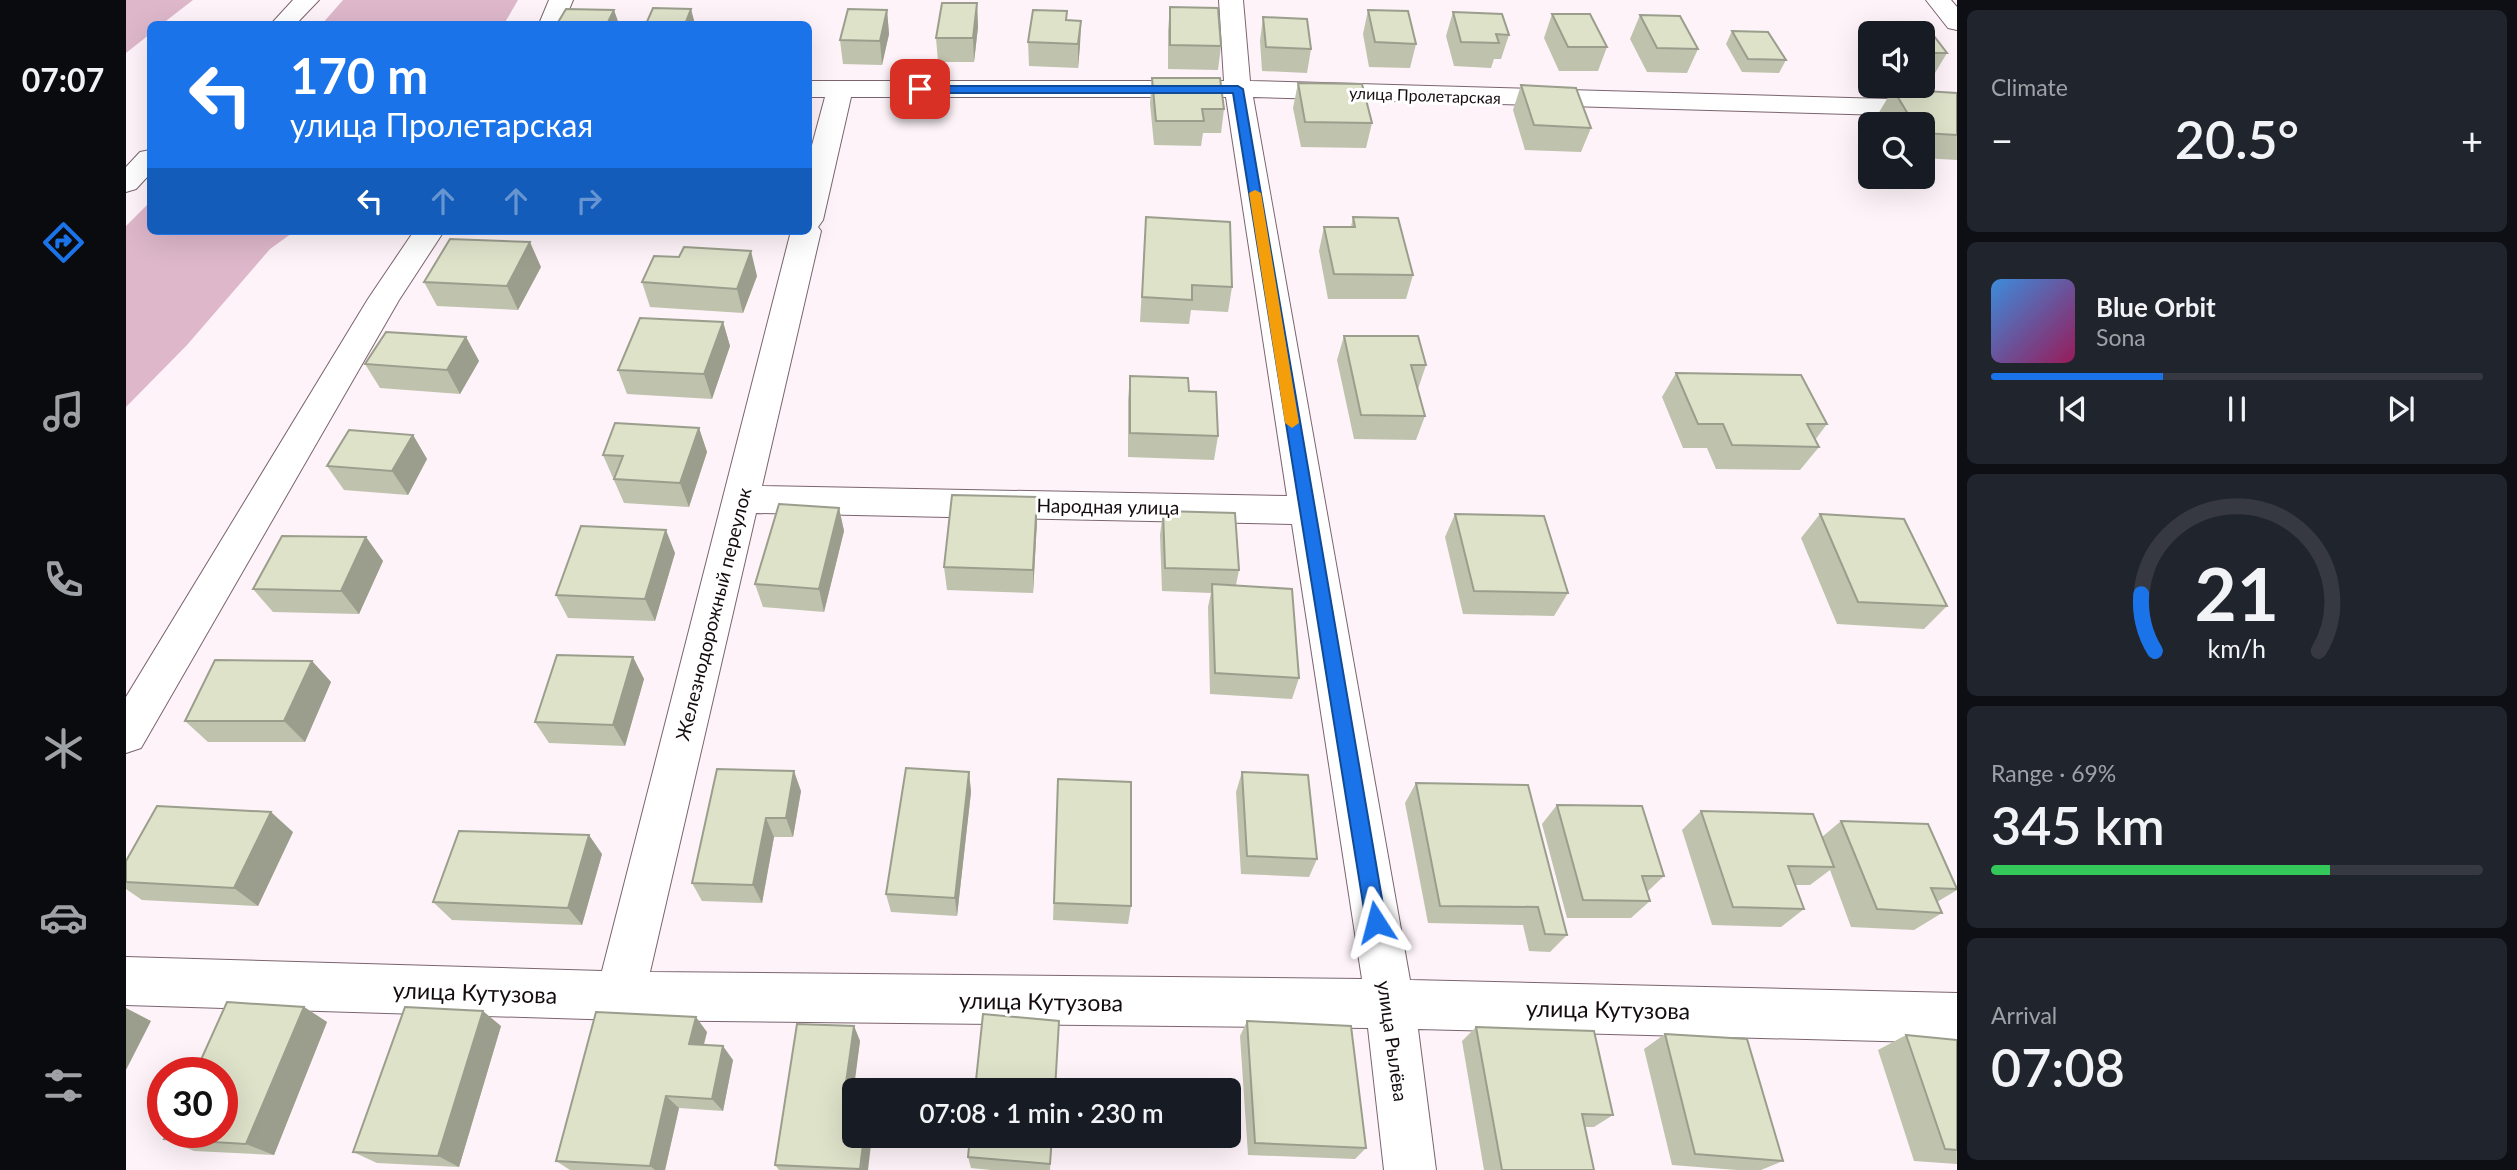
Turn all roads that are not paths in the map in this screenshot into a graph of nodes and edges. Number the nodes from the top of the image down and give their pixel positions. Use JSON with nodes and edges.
{"nodes":[{"id":1,"x":307,"y":0,"type":"edge"},
{"id":2,"x":561,"y":0,"type":"edge"},
{"id":3,"x":1231,"y":0,"type":"edge"},
{"id":4,"x":1938,"y":0,"type":"edge"},
{"id":5,"x":286,"y":21,"type":"edge"},
{"id":6,"x":552,"y":21,"type":"edge"},
{"id":7,"x":1957,"y":23,"type":"edge"},
{"id":8,"x":812,"y":89,"type":"edge"},
{"id":9,"x":840,"y":89,"type":"junction"},
{"id":10,"x":1238,"y":89,"type":"junction"},
{"id":11,"x":1957,"y":109,"type":"edge"},
{"id":12,"x":147,"y":161,"type":"edge"},
{"id":13,"x":126,"y":183,"type":"edge"},
{"id":14,"x":812,"y":204,"type":"edge"},
{"id":15,"x":426,"y":235,"type":"edge"},
{"id":16,"x":805,"y":235,"type":"edge"},
{"id":17,"x":741,"y":499,"type":"junction"},
{"id":18,"x":1306,"y":510,"type":"junction"},
{"id":19,"x":126,"y":735,"type":"edge"},
{"id":20,"x":126,"y":981,"type":"edge"},
{"id":21,"x":620,"y":996,"type":"junction"},
{"id":22,"x":1390,"y":1004,"type":"junction"},
{"id":23,"x":1957,"y":1018,"type":"edge"},
{"id":24,"x":1410,"y":1170,"type":"edge"}],
"edges":[{"from":1,"to":5,"type":"street"},
{"from":2,"to":6,"type":"street"},
{"from":3,"to":10,"type":"street","name":"улица Рылёва"},
{"from":4,"to":7,"type":"street"},
{"from":8,"to":9,"type":"street","name":"улица Пролетарская"},
{"from":9,"to":10,"type":"street","name":"улица Пролетарская"},
{"from":9,"to":14,"type":"street"},
{"from":10,"to":11,"type":"street","name":"улица Пролетарская"},
{"from":10,"to":18,"type":"street","name":"улица Рылёва"},
{"from":12,"to":13,"type":"street"},
{"from":15,"to":19,"type":"street"},
{"from":16,"to":17,"type":"street","name":"Железнодорожный переулок"},
{"from":17,"to":18,"type":"street","name":"Народная улица"},
{"from":17,"to":21,"type":"street","name":"Железнодорожный переулок"},
{"from":18,"to":22,"type":"street","name":"улица Рылёва"},
{"from":20,"to":21,"type":"street","name":"улица Кутузова"},
{"from":21,"to":22,"type":"street","name":"улица Кутузова"},
{"from":22,"to":23,"type":"street","name":"улица Кутузова"},
{"from":22,"to":24,"type":"street","name":"улица Рылёва"}]}
